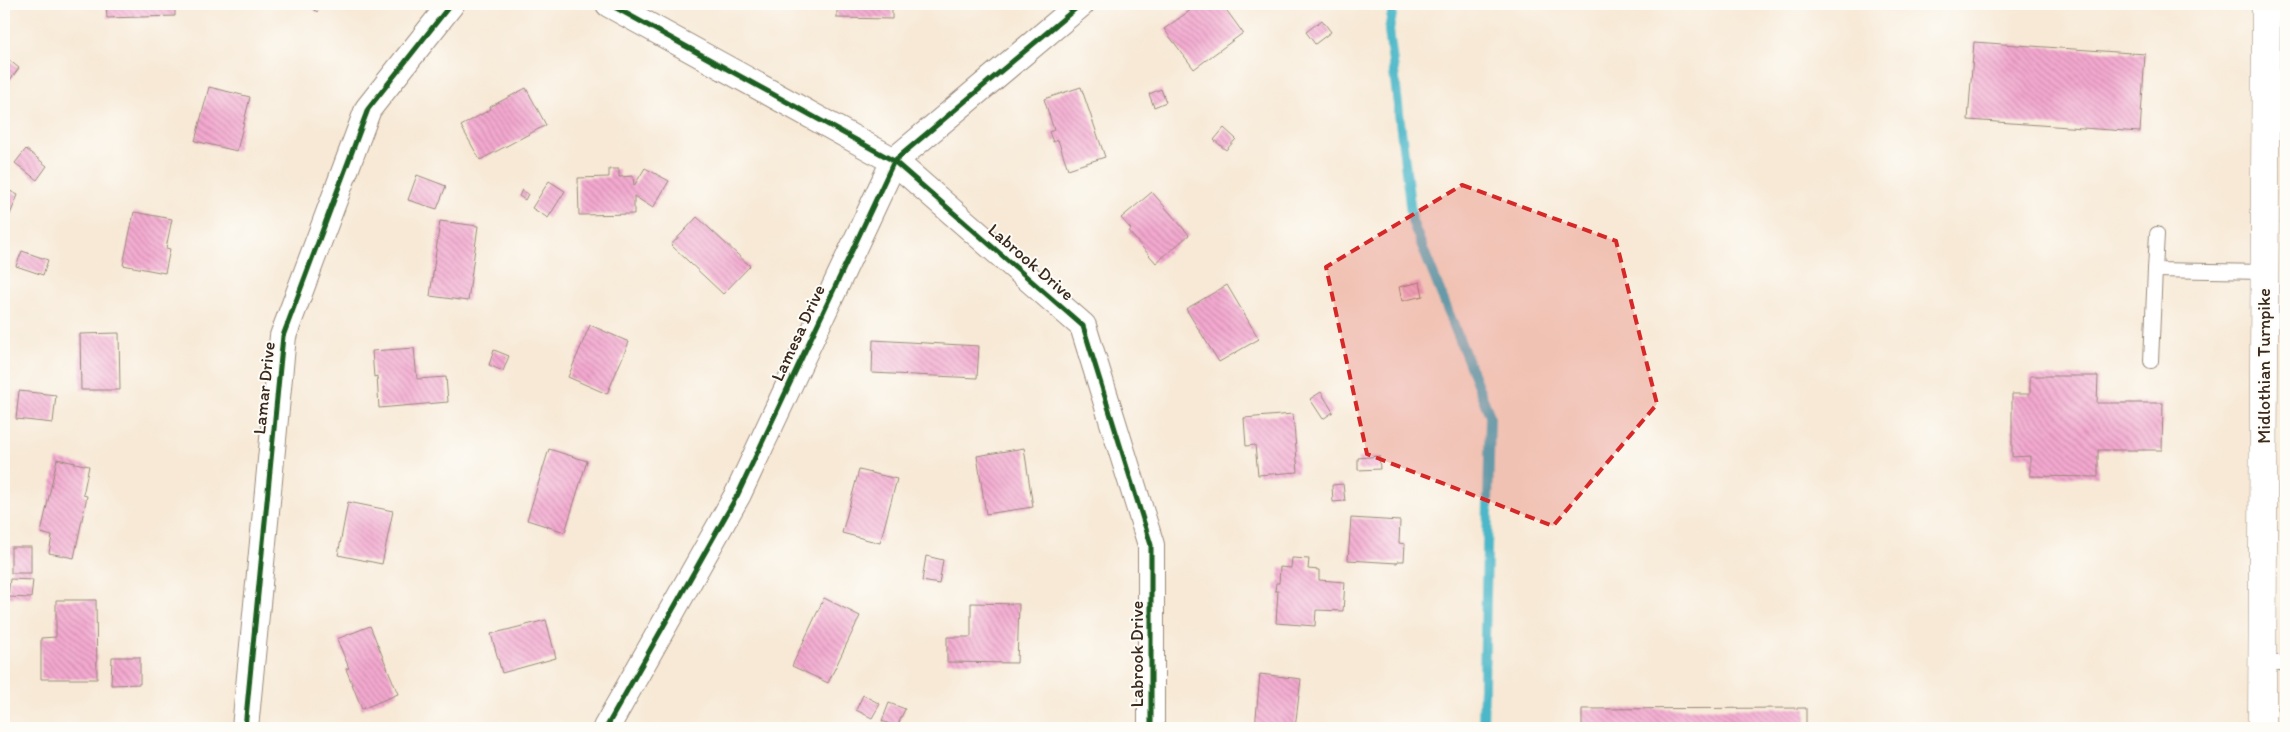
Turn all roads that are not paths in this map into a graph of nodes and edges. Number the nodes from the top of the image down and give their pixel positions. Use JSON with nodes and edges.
{"nodes":[{"id":1,"x":452,"y":4,"type":"edge"},
{"id":2,"x":609,"y":4,"type":"edge"},
{"id":3,"x":1081,"y":4,"type":"edge"},
{"id":4,"x":2266,"y":4,"type":"edge"},
{"id":5,"x":894,"y":160,"type":"junction"},
{"id":6,"x":2156,"y":234,"type":"dead end"},
{"id":7,"x":2155,"y":270,"type":"junction"},
{"id":8,"x":2265,"y":272,"type":"junction"},
{"id":9,"x":2151,"y":361,"type":"dead end"},
{"id":10,"x":2274,"y":663,"type":"edge"},
{"id":11,"x":246,"y":728,"type":"edge"},
{"id":12,"x":606,"y":728,"type":"edge"},
{"id":13,"x":1150,"y":728,"type":"edge"},
{"id":14,"x":2262,"y":728,"type":"edge"}],
"edges":[{"from":1,"to":11,"type":"street","name":"Lamar Drive"},
{"from":2,"to":5,"type":"street","name":"Labrook Drive"},
{"from":3,"to":5,"type":"street","name":"Lamesa Drive"},
{"from":4,"to":8,"type":"main road","name":"Midlothian Turnpike"},
{"from":5,"to":12,"type":"street","name":"Lamesa Drive"},
{"from":5,"to":13,"type":"street","name":"Labrook Drive"},
{"from":6,"to":7,"type":"lane"},
{"from":7,"to":8,"type":"lane"},
{"from":7,"to":9,"type":"lane"},
{"from":8,"to":10,"type":"main road","name":"Midlothian Turnpike"},
{"from":10,"to":14,"type":"main road","name":"Midlothian Turnpike"}]}
